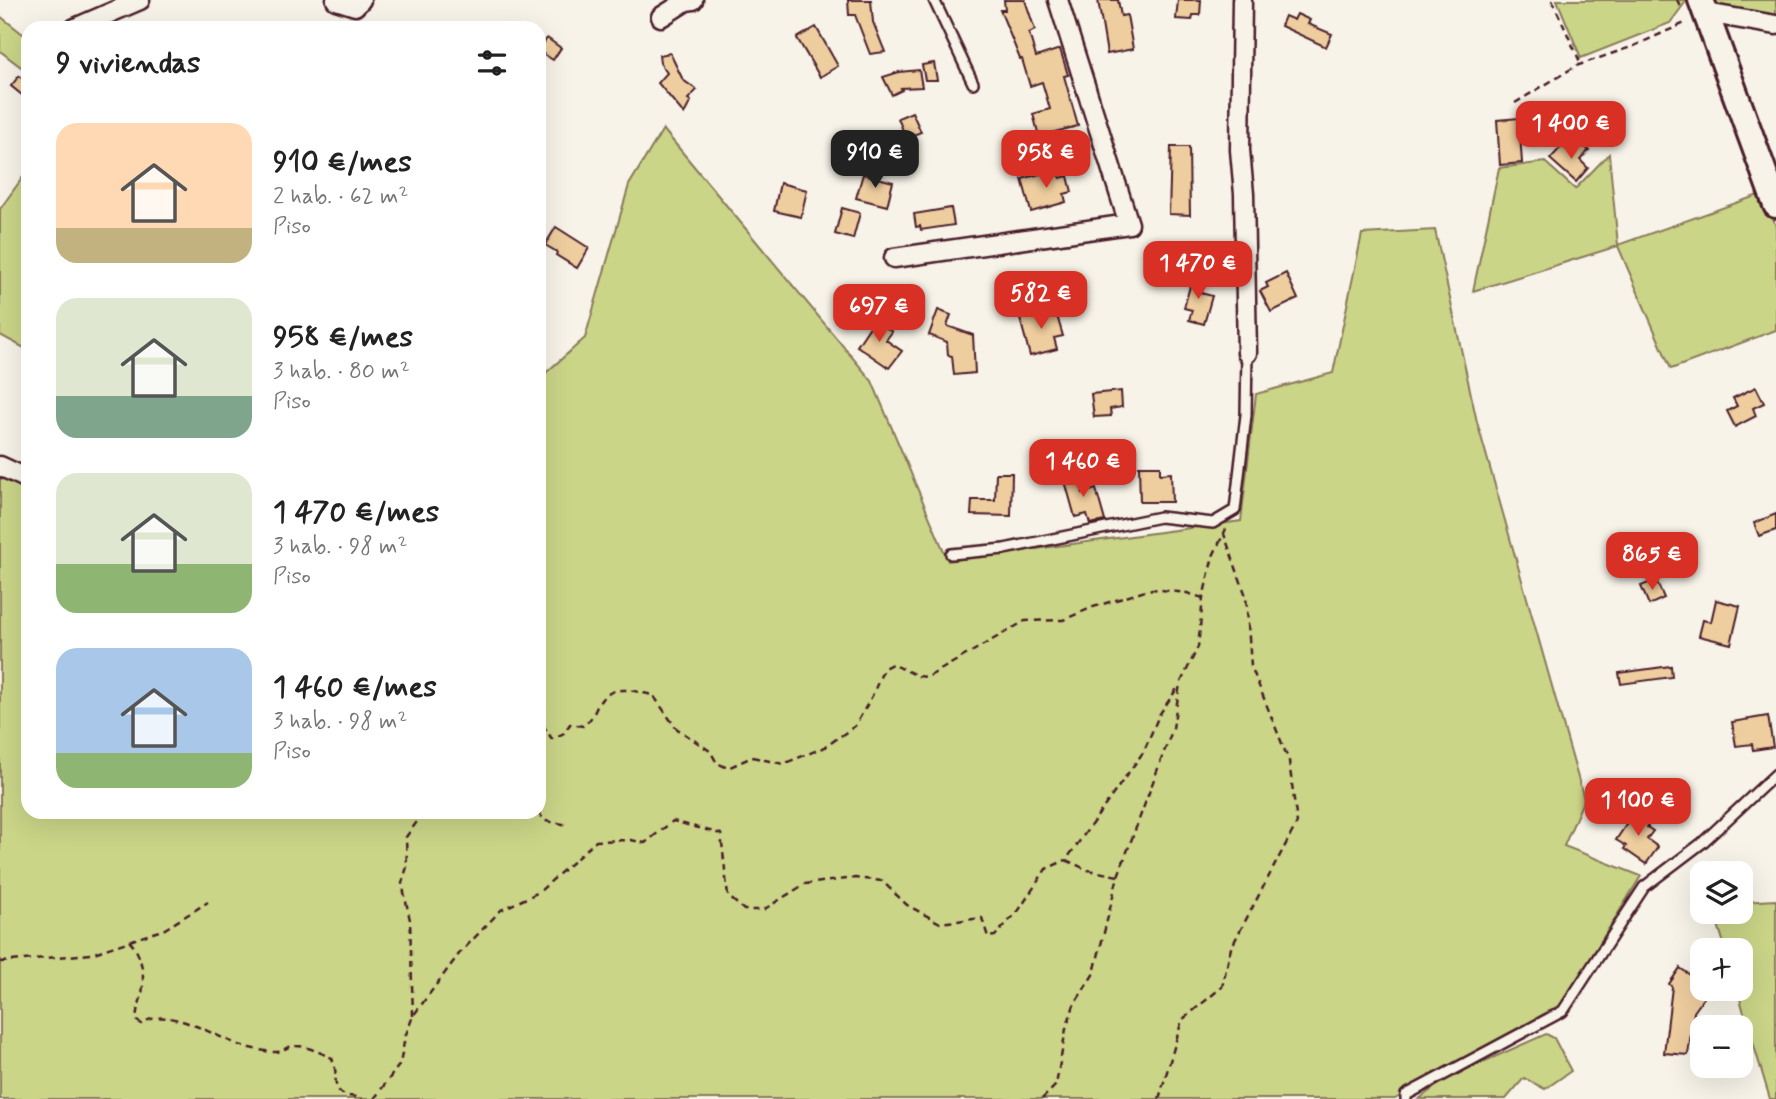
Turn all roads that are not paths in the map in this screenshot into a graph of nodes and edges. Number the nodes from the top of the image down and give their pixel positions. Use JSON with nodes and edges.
{"nodes":[{"id":1,"x":140,"y":0,"type":"edge"},
{"id":2,"x":336,"y":0,"type":"edge"},
{"id":3,"x":361,"y":0,"type":"edge"},
{"id":4,"x":693,"y":0,"type":"edge"},
{"id":5,"x":934,"y":0,"type":"edge"},
{"id":6,"x":1058,"y":0,"type":"edge"},
{"id":7,"x":1242,"y":0,"type":"edge"},
{"id":8,"x":1703,"y":7,"type":"edge"},
{"id":9,"x":661,"y":16,"type":"dead end"},
{"id":10,"x":91,"y":21,"type":"edge"},
{"id":11,"x":1776,"y":25,"type":"edge"},
{"id":12,"x":973,"y":83,"type":"dead end"},
{"id":13,"x":1776,"y":205,"type":"edge"},
{"id":14,"x":894,"y":258,"type":"dead end"},
{"id":15,"x":1248,"y":353,"type":"joint"},
{"id":16,"x":0,"y":466,"type":"edge"},
{"id":17,"x":21,"y":476,"type":"edge"},
{"id":18,"x":951,"y":554,"type":"dead end"},
{"id":19,"x":1776,"y":774,"type":"edge"},
{"id":20,"x":1406,"y":1099,"type":"edge"}],
"edges":[{"from":1,"to":10,"type":"street"},
{"from":2,"to":3,"type":"street"},
{"from":4,"to":9,"type":"street"},
{"from":5,"to":12,"type":"lane"},
{"from":6,"to":14,"type":"street"},
{"from":7,"to":15,"type":"street"},
{"from":8,"to":11,"type":"street"},
{"from":8,"to":13,"type":"main road"},
{"from":15,"to":18,"type":"lane"},
{"from":16,"to":17,"type":"street"},
{"from":19,"to":20,"type":"lane"}]}
